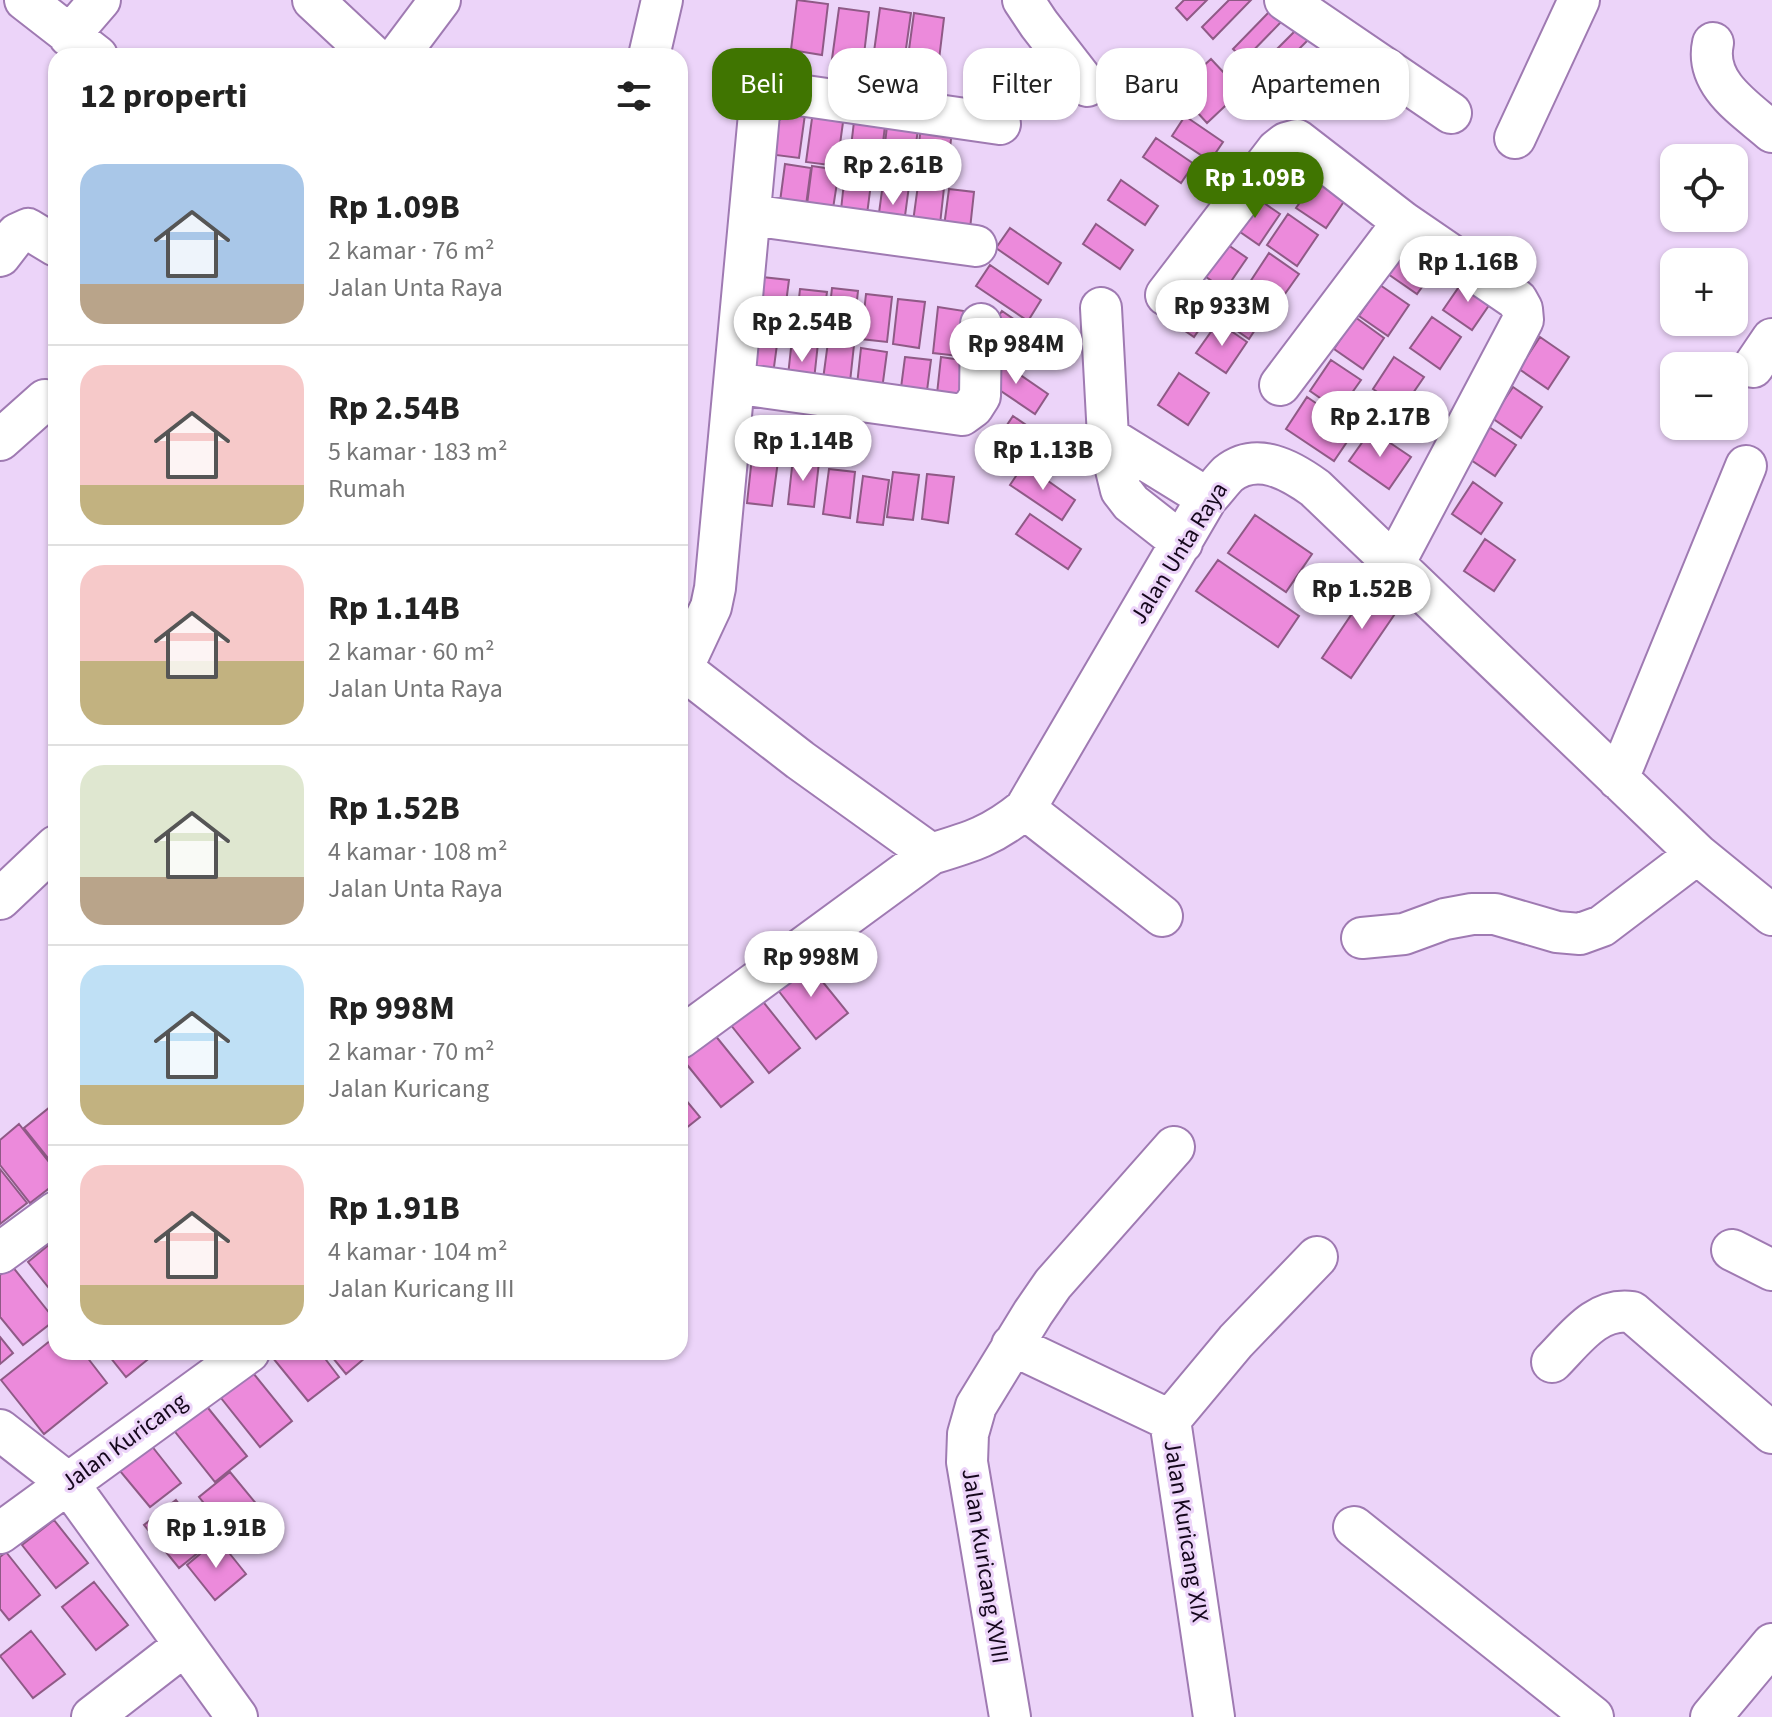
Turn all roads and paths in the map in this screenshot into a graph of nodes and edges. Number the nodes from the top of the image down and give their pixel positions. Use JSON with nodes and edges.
{"nodes":[{"id":1,"x":25,"y":0,"type":"edge"},
{"id":2,"x":100,"y":0,"type":"edge"},
{"id":3,"x":313,"y":0,"type":"edge"},
{"id":4,"x":440,"y":0,"type":"edge"},
{"id":5,"x":662,"y":0,"type":"edge"},
{"id":6,"x":1023,"y":0,"type":"edge"},
{"id":7,"x":1285,"y":0,"type":"edge"},
{"id":8,"x":1579,"y":0,"type":"edge"},
{"id":9,"x":1330,"y":12,"type":"edge"},
{"id":10,"x":1713,"y":43,"type":"dead end"},
{"id":11,"x":83,"y":46,"type":"edge"},
{"id":12,"x":364,"y":48,"type":"edge"},
{"id":13,"x":404,"y":48,"type":"edge"},
{"id":14,"x":651,"y":48,"type":"edge"},
{"id":15,"x":1087,"y":86,"type":"dead end"},
{"id":16,"x":1451,"y":113,"type":"dead end"},
{"id":17,"x":1000,"y":124,"type":"dead end"},
{"id":18,"x":1772,"y":132,"type":"edge"},
{"id":19,"x":1515,"y":138,"type":"dead end"},
{"id":20,"x":750,"y":215,"type":"junction"},
{"id":21,"x":1403,"y":222,"type":"junction"},
{"id":22,"x":48,"y":241,"type":"edge"},
{"id":23,"x":976,"y":246,"type":"dead end"},
{"id":24,"x":0,"y":256,"type":"edge"},
{"id":25,"x":1166,"y":295,"type":"dead end"},
{"id":26,"x":1101,"y":308,"type":"dead end"},
{"id":27,"x":981,"y":324,"type":"dead end"},
{"id":28,"x":734,"y":383,"type":"junction"},
{"id":29,"x":1280,"y":385,"type":"dead end"},
{"id":30,"x":45,"y":400,"type":"dead end"},
{"id":31,"x":1108,"y":437,"type":"junction"},
{"id":32,"x":0,"y":440,"type":"edge"},
{"id":33,"x":1746,"y":466,"type":"dead end"},
{"id":34,"x":1207,"y":498,"type":"junction"},
{"id":35,"x":1182,"y":543,"type":"junction"},
{"id":36,"x":1394,"y":564,"type":"junction"},
{"id":37,"x":688,"y":654,"type":"edge"},
{"id":38,"x":688,"y":673,"type":"edge"},
{"id":39,"x":1618,"y":779,"type":"junction"},
{"id":40,"x":1025,"y":809,"type":"junction"},
{"id":41,"x":48,"y":854,"type":"edge"},
{"id":42,"x":931,"y":854,"type":"junction"},
{"id":43,"x":1697,"y":854,"type":"junction"},
{"id":44,"x":0,"y":899,"type":"edge"},
{"id":45,"x":1772,"y":915,"type":"edge"},
{"id":46,"x":1162,"y":916,"type":"dead end"},
{"id":47,"x":1362,"y":938,"type":"dead end"},
{"id":48,"x":688,"y":1032,"type":"edge"},
{"id":49,"x":1174,"y":1147,"type":"dead end"},
{"id":50,"x":48,"y":1218,"type":"edge"},
{"id":51,"x":1732,"y":1250,"type":"dead end"},
{"id":52,"x":0,"y":1253,"type":"edge"},
{"id":53,"x":1317,"y":1257,"type":"dead end"},
{"id":54,"x":1772,"y":1270,"type":"edge"},
{"id":55,"x":1012,"y":1345,"type":"junction"},
{"id":56,"x":238,"y":1360,"type":"edge"},
{"id":57,"x":1552,"y":1362,"type":"dead end"},
{"id":58,"x":1170,"y":1420,"type":"junction"},
{"id":59,"x":0,"y":1430,"type":"edge"},
{"id":60,"x":1772,"y":1433,"type":"edge"},
{"id":61,"x":68,"y":1483,"type":"junction"},
{"id":62,"x":1354,"y":1527,"type":"dead end"},
{"id":63,"x":0,"y":1533,"type":"edge"},
{"id":64,"x":1772,"y":1644,"type":"edge"},
{"id":65,"x":185,"y":1645,"type":"junction"},
{"id":66,"x":92,"y":1717,"type":"edge"},
{"id":67,"x":237,"y":1717,"type":"edge"},
{"id":68,"x":1010,"y":1717,"type":"edge"},
{"id":69,"x":1214,"y":1717,"type":"edge"},
{"id":70,"x":1593,"y":1717,"type":"edge"},
{"id":71,"x":1711,"y":1717,"type":"edge"}],
"edges":[{"from":1,"to":11,"type":"street"},
{"from":2,"to":11,"type":"street"},
{"from":3,"to":12,"type":"street"},
{"from":4,"to":13,"type":"street"},
{"from":5,"to":14,"type":"street"},
{"from":6,"to":15,"type":"street"},
{"from":7,"to":9,"type":"street"},
{"from":8,"to":19,"type":"street"},
{"from":9,"to":16,"type":"street"},
{"from":10,"to":18,"type":"street"},
{"from":17,"to":20,"type":"street"},
{"from":20,"to":23,"type":"street"},
{"from":20,"to":28,"type":"street"},
{"from":21,"to":25,"type":"street"},
{"from":21,"to":29,"type":"street"},
{"from":21,"to":36,"type":"street"},
{"from":22,"to":24,"type":"street"},
{"from":26,"to":31,"type":"street"},
{"from":27,"to":28,"type":"street"},
{"from":28,"to":37,"type":"street"},
{"from":30,"to":32,"type":"street"},
{"from":31,"to":34,"type":"street"},
{"from":31,"to":35,"type":"street"},
{"from":33,"to":39,"type":"street"},
{"from":34,"to":35,"type":"street","name":"Jalan Unta Raya"},
{"from":34,"to":36,"type":"street","name":"Jalan Unta Raya"},
{"from":35,"to":40,"type":"street","name":"Jalan Unta Raya"},
{"from":36,"to":39,"type":"street","name":"Jalan Unta Raya"},
{"from":38,"to":42,"type":"street"},
{"from":39,"to":43,"type":"street","name":"Jalan Unta Raya"},
{"from":40,"to":42,"type":"street","name":"Jalan Unta Raya"},
{"from":40,"to":46,"type":"street"},
{"from":41,"to":44,"type":"street"},
{"from":42,"to":48,"type":"street"},
{"from":43,"to":45,"type":"street","name":"Jalan Unta Raya"},
{"from":43,"to":47,"type":"street"},
{"from":49,"to":55,"type":"street","name":"Jalan Kuricang XVIII"},
{"from":50,"to":52,"type":"street"},
{"from":51,"to":54,"type":"street"},
{"from":53,"to":58,"type":"street","name":"Jalan Kuricang XIX"},
{"from":55,"to":58,"type":"street"},
{"from":55,"to":68,"type":"street","name":"Jalan Kuricang XVIII"},
{"from":56,"to":61,"type":"street","name":"Jalan Kuricang"},
{"from":57,"to":60,"type":"street"},
{"from":58,"to":69,"type":"street","name":"Jalan Kuricang XIX"},
{"from":59,"to":61,"type":"street"},
{"from":61,"to":63,"type":"street","name":"Jalan Kuricang"},
{"from":61,"to":65,"type":"street"},
{"from":62,"to":70,"type":"street"},
{"from":64,"to":71,"type":"street"},
{"from":65,"to":66,"type":"street"},
{"from":65,"to":67,"type":"street"}]}
